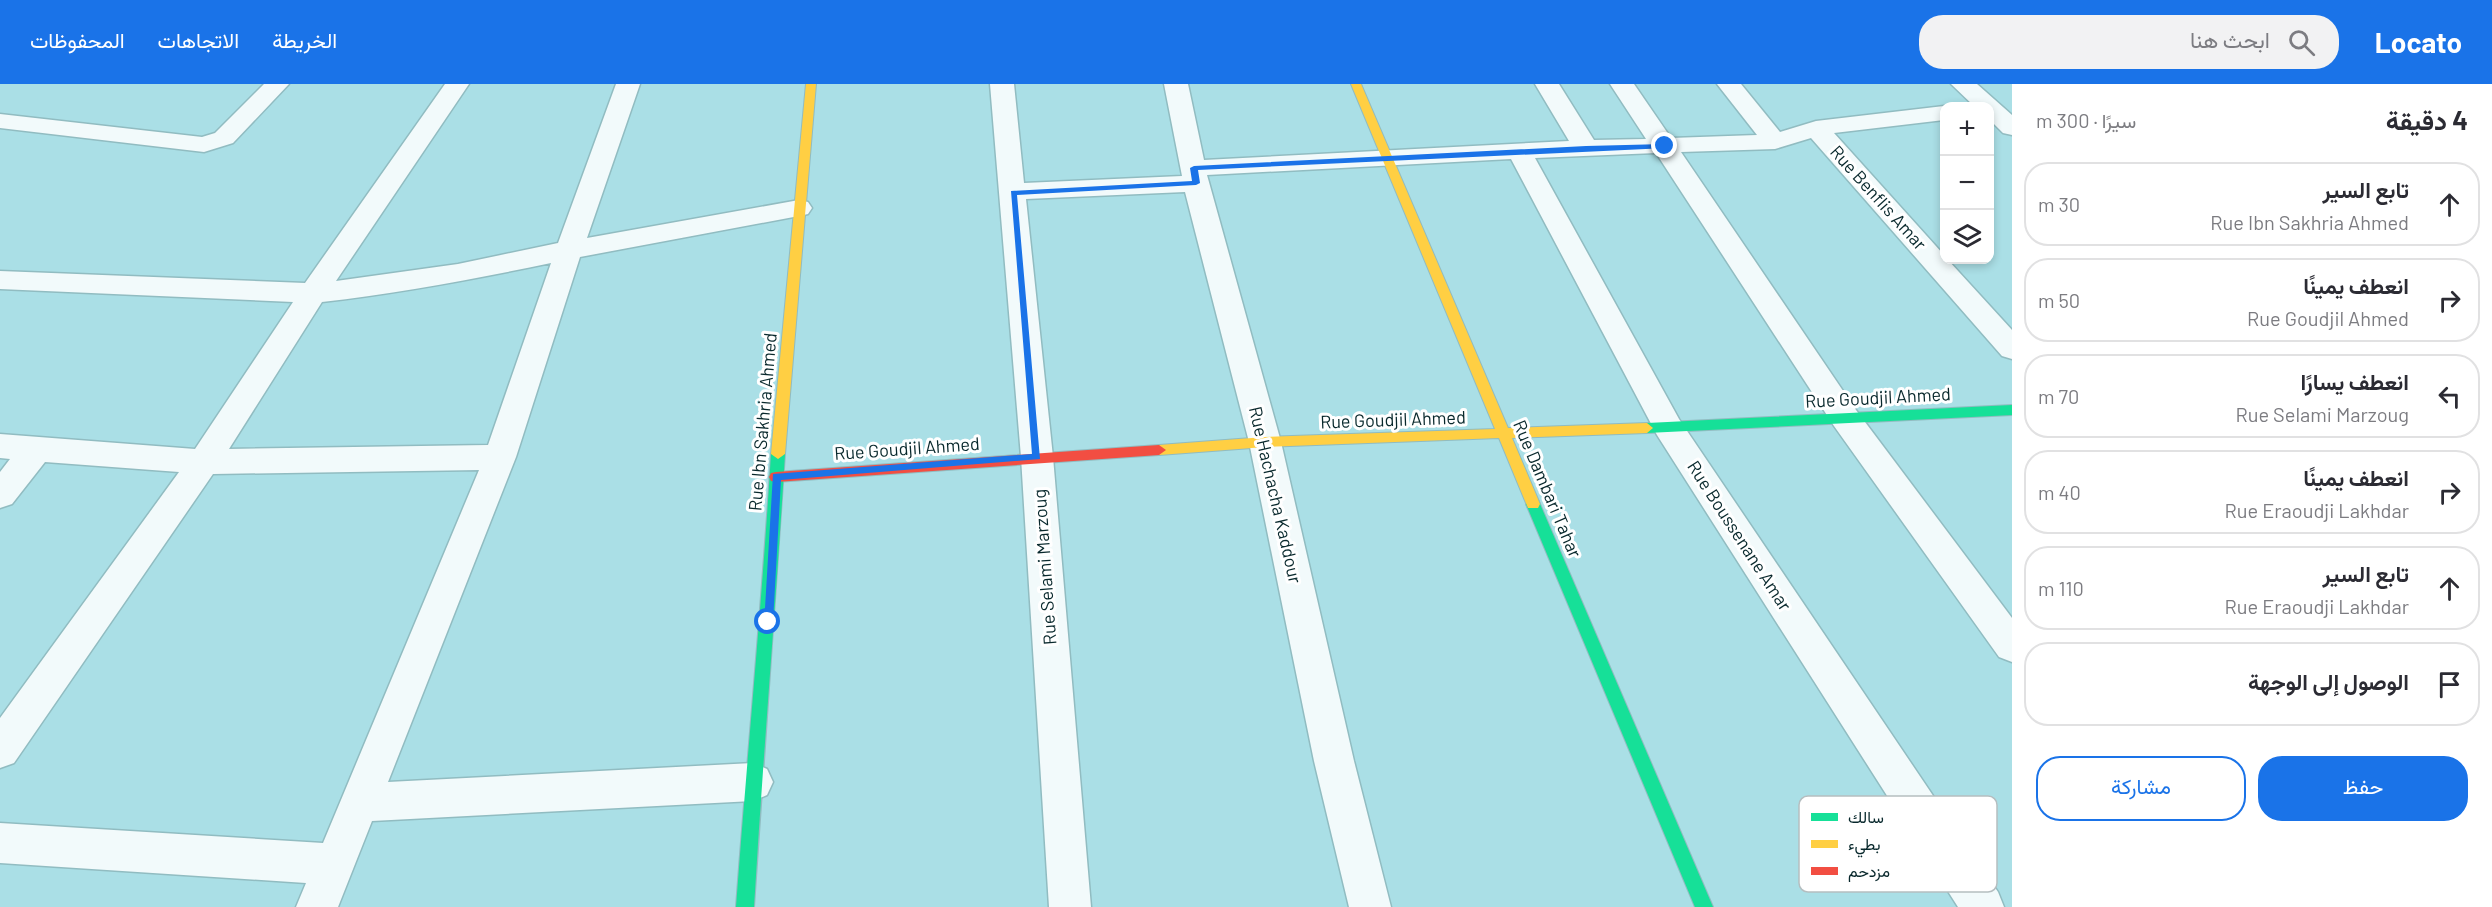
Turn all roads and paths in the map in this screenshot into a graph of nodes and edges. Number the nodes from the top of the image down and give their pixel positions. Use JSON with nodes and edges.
{"nodes":[{"id":1,"x":277,"y":84,"type":"edge"},
{"id":2,"x":457,"y":84,"type":"edge"},
{"id":3,"x":628,"y":84,"type":"edge"},
{"id":4,"x":812,"y":84,"type":"edge"},
{"id":5,"x":1002,"y":84,"type":"edge"},
{"id":6,"x":1176,"y":84,"type":"edge"},
{"id":7,"x":1356,"y":84,"type":"edge"},
{"id":8,"x":1547,"y":84,"type":"edge"},
{"id":9,"x":1622,"y":84,"type":"edge"},
{"id":10,"x":1729,"y":84,"type":"edge"},
{"id":11,"x":1963,"y":84,"type":"edge"},
{"id":12,"x":1982,"y":102,"type":"edge"},
{"id":13,"x":2012,"y":106,"type":"edge"},
{"id":14,"x":1994,"y":108,"type":"edge"},
{"id":15,"x":1994,"y":112,"type":"edge"},
{"id":16,"x":1940,"y":113,"type":"edge"},
{"id":17,"x":0,"y":121,"type":"edge"},
{"id":18,"x":1816,"y":128,"type":"junction"},
{"id":19,"x":2012,"y":128,"type":"edge"},
{"id":20,"x":1775,"y":142,"type":"junction"},
{"id":21,"x":1665,"y":146,"type":"junction"},
{"id":22,"x":1586,"y":148,"type":"junction"},
{"id":23,"x":1519,"y":151,"type":"junction"},
{"id":24,"x":1388,"y":159,"type":"junction"},
{"id":25,"x":1195,"y":176,"type":"junction"},
{"id":26,"x":1013,"y":192,"type":"junction"},
{"id":27,"x":799,"y":208,"type":"junction"},
{"id":28,"x":569,"y":250,"type":"junction"},
{"id":29,"x":0,"y":280,"type":"edge"},
{"id":30,"x":313,"y":293,"type":"junction"},
{"id":31,"x":2012,"y":349,"type":"edge"},
{"id":32,"x":2012,"y":410,"type":"edge"},
{"id":33,"x":1845,"y":418,"type":"junction"},
{"id":34,"x":1668,"y":427,"type":"junction"},
{"id":35,"x":1505,"y":434,"type":"junction"},
{"id":36,"x":1265,"y":442,"type":"junction"},
{"id":37,"x":0,"y":446,"type":"edge"},
{"id":38,"x":37,"y":449,"type":"junction"},
{"id":39,"x":500,"y":457,"type":"junction"},
{"id":40,"x":1037,"y":457,"type":"junction"},
{"id":41,"x":204,"y":462,"type":"junction"},
{"id":42,"x":776,"y":477,"type":"junction"},
{"id":43,"x":0,"y":495,"type":"edge"},
{"id":44,"x":2012,"y":646,"type":"edge"},
{"id":45,"x":0,"y":750,"type":"edge"},
{"id":46,"x":753,"y":782,"type":"junction"},
{"id":47,"x":1910,"y":796,"type":"edge"},
{"id":48,"x":361,"y":802,"type":"junction"},
{"id":49,"x":0,"y":843,"type":"edge"},
{"id":50,"x":335,"y":864,"type":"junction"},
{"id":51,"x":1973,"y":892,"type":"edge"},
{"id":52,"x":317,"y":907,"type":"edge"},
{"id":53,"x":745,"y":907,"type":"edge"},
{"id":54,"x":1070,"y":907,"type":"edge"},
{"id":55,"x":1370,"y":907,"type":"edge"},
{"id":56,"x":1704,"y":907,"type":"edge"},
{"id":57,"x":1983,"y":907,"type":"edge"}],
"edges":[{"from":1,"to":17,"type":"street"},
{"from":2,"to":30,"type":"street"},
{"from":3,"to":28,"type":"street"},
{"from":4,"to":27,"type":"street","name":"Rue Ibn Sakhria Ahmed"},
{"from":5,"to":26,"type":"street","name":"Rue Selami Marzoug"},
{"from":6,"to":25,"type":"street","name":"Rue Hachacha Kaddour"},
{"from":7,"to":24,"type":"street","name":"Rue Dambari Tahar"},
{"from":8,"to":22,"type":"street"},
{"from":9,"to":21,"type":"street"},
{"from":10,"to":20,"type":"street"},
{"from":11,"to":12,"type":"street"},
{"from":13,"to":14,"type":"street"},
{"from":15,"to":19,"type":"street"},
{"from":16,"to":18,"type":"street"},
{"from":18,"to":20,"type":"street"},
{"from":18,"to":31,"type":"street","name":"Rue Benflis Amar"},
{"from":20,"to":21,"type":"street"},
{"from":21,"to":22,"type":"street"},
{"from":21,"to":33,"type":"street"},
{"from":22,"to":23,"type":"street"},
{"from":23,"to":24,"type":"street"},
{"from":23,"to":34,"type":"street","name":"Rue Boussenane Amar"},
{"from":24,"to":25,"type":"street"},
{"from":24,"to":35,"type":"street","name":"Rue Dambari Tahar"},
{"from":25,"to":26,"type":"street"},
{"from":25,"to":36,"type":"street","name":"Rue Hachacha Kaddour"},
{"from":26,"to":40,"type":"street","name":"Rue Selami Marzoug"},
{"from":27,"to":28,"type":"street"},
{"from":27,"to":42,"type":"street","name":"Rue Ibn Sakhria Ahmed"},
{"from":28,"to":30,"type":"street"},
{"from":28,"to":39,"type":"street"},
{"from":29,"to":30,"type":"street"},
{"from":30,"to":41,"type":"street"},
{"from":32,"to":33,"type":"street","name":"Rue Goudjil Ahmed"},
{"from":33,"to":34,"type":"street","name":"Rue Goudjil Ahmed"},
{"from":33,"to":44,"type":"street"},
{"from":34,"to":35,"type":"street","name":"Rue Goudjil Ahmed"},
{"from":34,"to":47,"type":"street","name":"Rue Boussenane Amar"},
{"from":35,"to":36,"type":"street","name":"Rue Goudjil Ahmed"},
{"from":35,"to":56,"type":"street","name":"Rue Dambari Tahar"},
{"from":36,"to":40,"type":"street","name":"Rue Goudjil Ahmed"},
{"from":36,"to":55,"type":"street","name":"Rue Hachacha Kaddour"},
{"from":37,"to":38,"type":"street"},
{"from":38,"to":41,"type":"street"},
{"from":38,"to":43,"type":"street"},
{"from":39,"to":41,"type":"street"},
{"from":39,"to":48,"type":"street"},
{"from":40,"to":42,"type":"street","name":"Rue Goudjil Ahmed"},
{"from":40,"to":54,"type":"street","name":"Rue Selami Marzoug"},
{"from":41,"to":45,"type":"street"},
{"from":42,"to":46,"type":"street","name":"Rue Ibn Sakhria Ahmed"},
{"from":46,"to":48,"type":"street"},
{"from":46,"to":53,"type":"street","name":"Rue Ibn Sakhria Ahmed"},
{"from":48,"to":50,"type":"street"},
{"from":49,"to":50,"type":"street"},
{"from":50,"to":52,"type":"street"},
{"from":51,"to":57,"type":"street","name":"Rue Boussenane Amar"}]}
